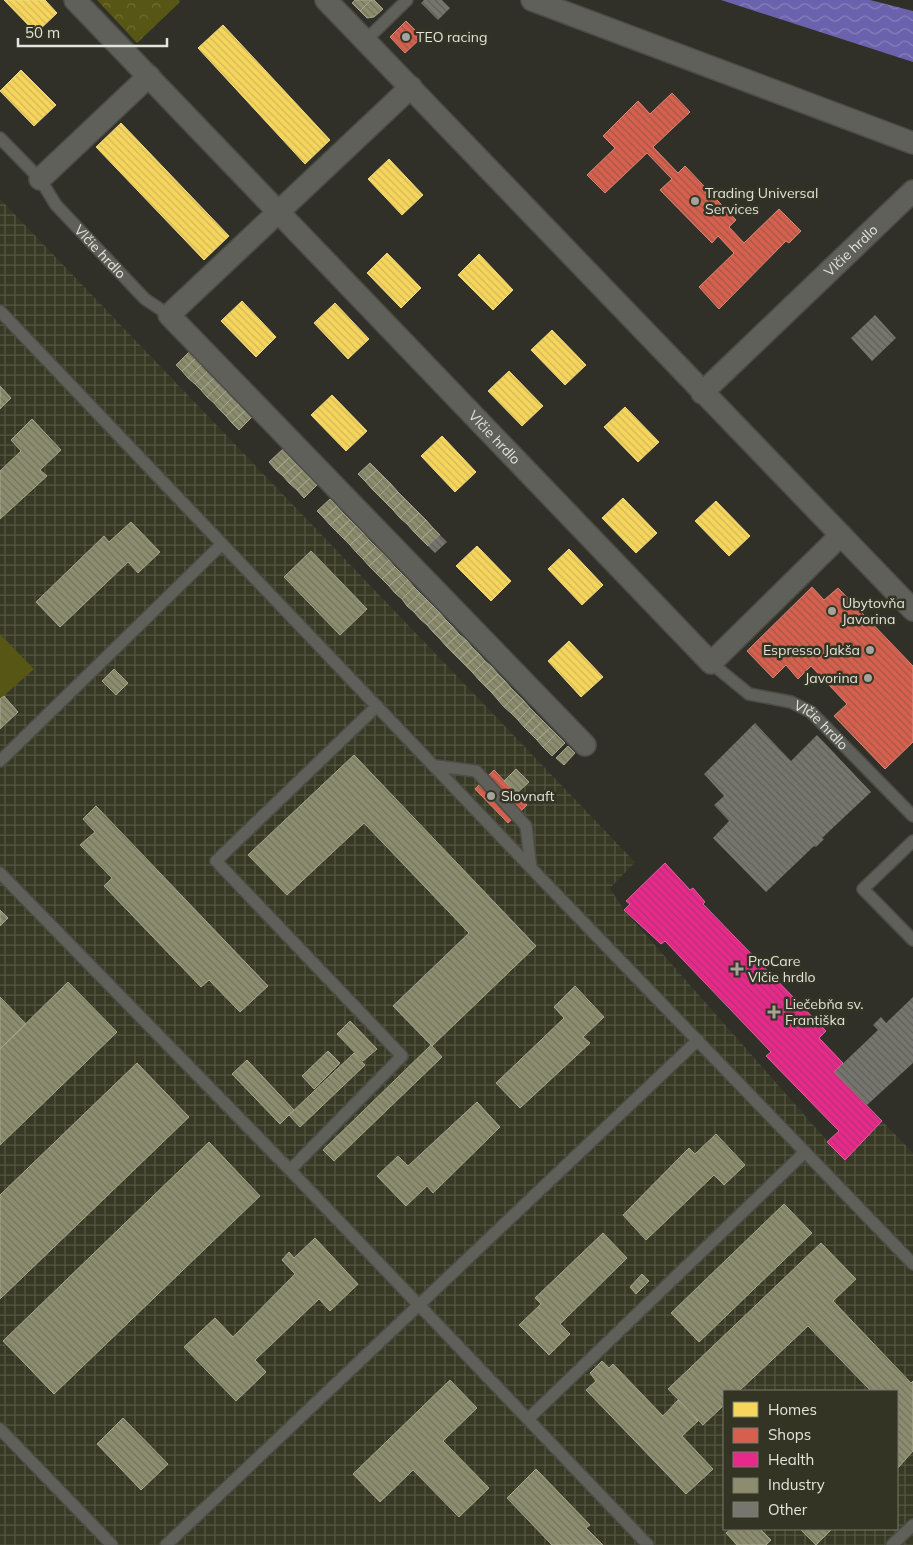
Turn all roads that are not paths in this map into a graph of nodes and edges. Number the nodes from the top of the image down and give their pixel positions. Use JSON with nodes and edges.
{"nodes":[{"id":1,"x":75,"y":0,"type":"edge"},
{"id":2,"x":326,"y":0,"type":"edge"},
{"id":3,"x":407,"y":0,"type":"edge"},
{"id":4,"x":532,"y":0,"type":"edge"},
{"id":5,"x":366,"y":40,"type":"junction"},
{"id":6,"x":149,"y":76,"type":"junction"},
{"id":7,"x":411,"y":87,"type":"junction"},
{"id":8,"x":0,"y":138,"type":"edge"},
{"id":9,"x":913,"y":143,"type":"edge"},
{"id":10,"x":40,"y":180,"type":"junction"},
{"id":11,"x":913,"y":192,"type":"edge"},
{"id":12,"x":279,"y":211,"type":"junction"},
{"id":13,"x":0,"y":311,"type":"edge"},
{"id":14,"x":169,"y":315,"type":"junction"},
{"id":15,"x":702,"y":393,"type":"junction"},
{"id":16,"x":841,"y":535,"type":"junction"},
{"id":17,"x":222,"y":544,"type":"junction"},
{"id":18,"x":913,"y":610,"type":"edge"},
{"id":19,"x":711,"y":664,"type":"junction"},
{"id":20,"x":377,"y":706,"type":"junction"},
{"id":21,"x":585,"y":745,"type":"dead end"},
{"id":22,"x":0,"y":761,"type":"edge"},
{"id":23,"x":436,"y":766,"type":"junction"},
{"id":24,"x":913,"y":816,"type":"edge"},
{"id":25,"x":913,"y":841,"type":"edge"},
{"id":26,"x":531,"y":868,"type":"junction"},
{"id":27,"x":0,"y":874,"type":"edge"},
{"id":28,"x":913,"y":940,"type":"edge"},
{"id":29,"x":698,"y":1040,"type":"junction"},
{"id":30,"x":805,"y":1152,"type":"junction"},
{"id":31,"x":290,"y":1170,"type":"junction"},
{"id":32,"x":913,"y":1264,"type":"edge"},
{"id":33,"x":418,"y":1305,"type":"junction"},
{"id":34,"x":528,"y":1419,"type":"junction"},
{"id":35,"x":0,"y":1429,"type":"edge"},
{"id":36,"x":913,"y":1525,"type":"edge"},
{"id":37,"x":112,"y":1545,"type":"edge"},
{"id":38,"x":166,"y":1545,"type":"edge"},
{"id":39,"x":648,"y":1545,"type":"edge"},
{"id":40,"x":892,"y":1545,"type":"edge"}],
"edges":[{"from":1,"to":6,"type":"street","name":"Vlčie hrdlo"},
{"from":2,"to":5,"type":"street"},
{"from":3,"to":5,"type":"lane"},
{"from":4,"to":9,"type":"street"},
{"from":5,"to":7,"type":"street"},
{"from":6,"to":10,"type":"street"},
{"from":6,"to":12,"type":"street","name":"Vlčie hrdlo"},
{"from":7,"to":12,"type":"street"},
{"from":7,"to":15,"type":"street"},
{"from":8,"to":10,"type":"lane","name":"Vlčie hrdlo"},
{"from":10,"to":14,"type":"lane","name":"Vlčie hrdlo"},
{"from":11,"to":15,"type":"street","name":"Vlčie hrdlo"},
{"from":12,"to":14,"type":"street"},
{"from":12,"to":19,"type":"street","name":"Vlčie hrdlo"},
{"from":13,"to":17,"type":"lane"},
{"from":14,"to":21,"type":"street","name":"Vlčie hrdlo"},
{"from":15,"to":16,"type":"street"},
{"from":16,"to":18,"type":"street"},
{"from":16,"to":19,"type":"street"},
{"from":17,"to":20,"type":"lane"},
{"from":17,"to":22,"type":"lane"},
{"from":19,"to":24,"type":"lane","name":"Vlčie hrdlo"},
{"from":20,"to":23,"type":"lane"},
{"from":20,"to":31,"type":"lane"},
{"from":23,"to":26,"type":"lane"},
{"from":23,"to":26,"type":"lane"},
{"from":25,"to":28,"type":"lane"},
{"from":26,"to":29,"type":"lane"},
{"from":27,"to":31,"type":"lane"},
{"from":29,"to":30,"type":"lane"},
{"from":29,"to":33,"type":"lane"},
{"from":30,"to":32,"type":"lane"},
{"from":30,"to":34,"type":"lane"},
{"from":31,"to":33,"type":"lane"},
{"from":33,"to":34,"type":"lane"},
{"from":33,"to":38,"type":"lane"},
{"from":34,"to":39,"type":"lane"},
{"from":35,"to":37,"type":"lane"},
{"from":36,"to":40,"type":"lane"}]}
